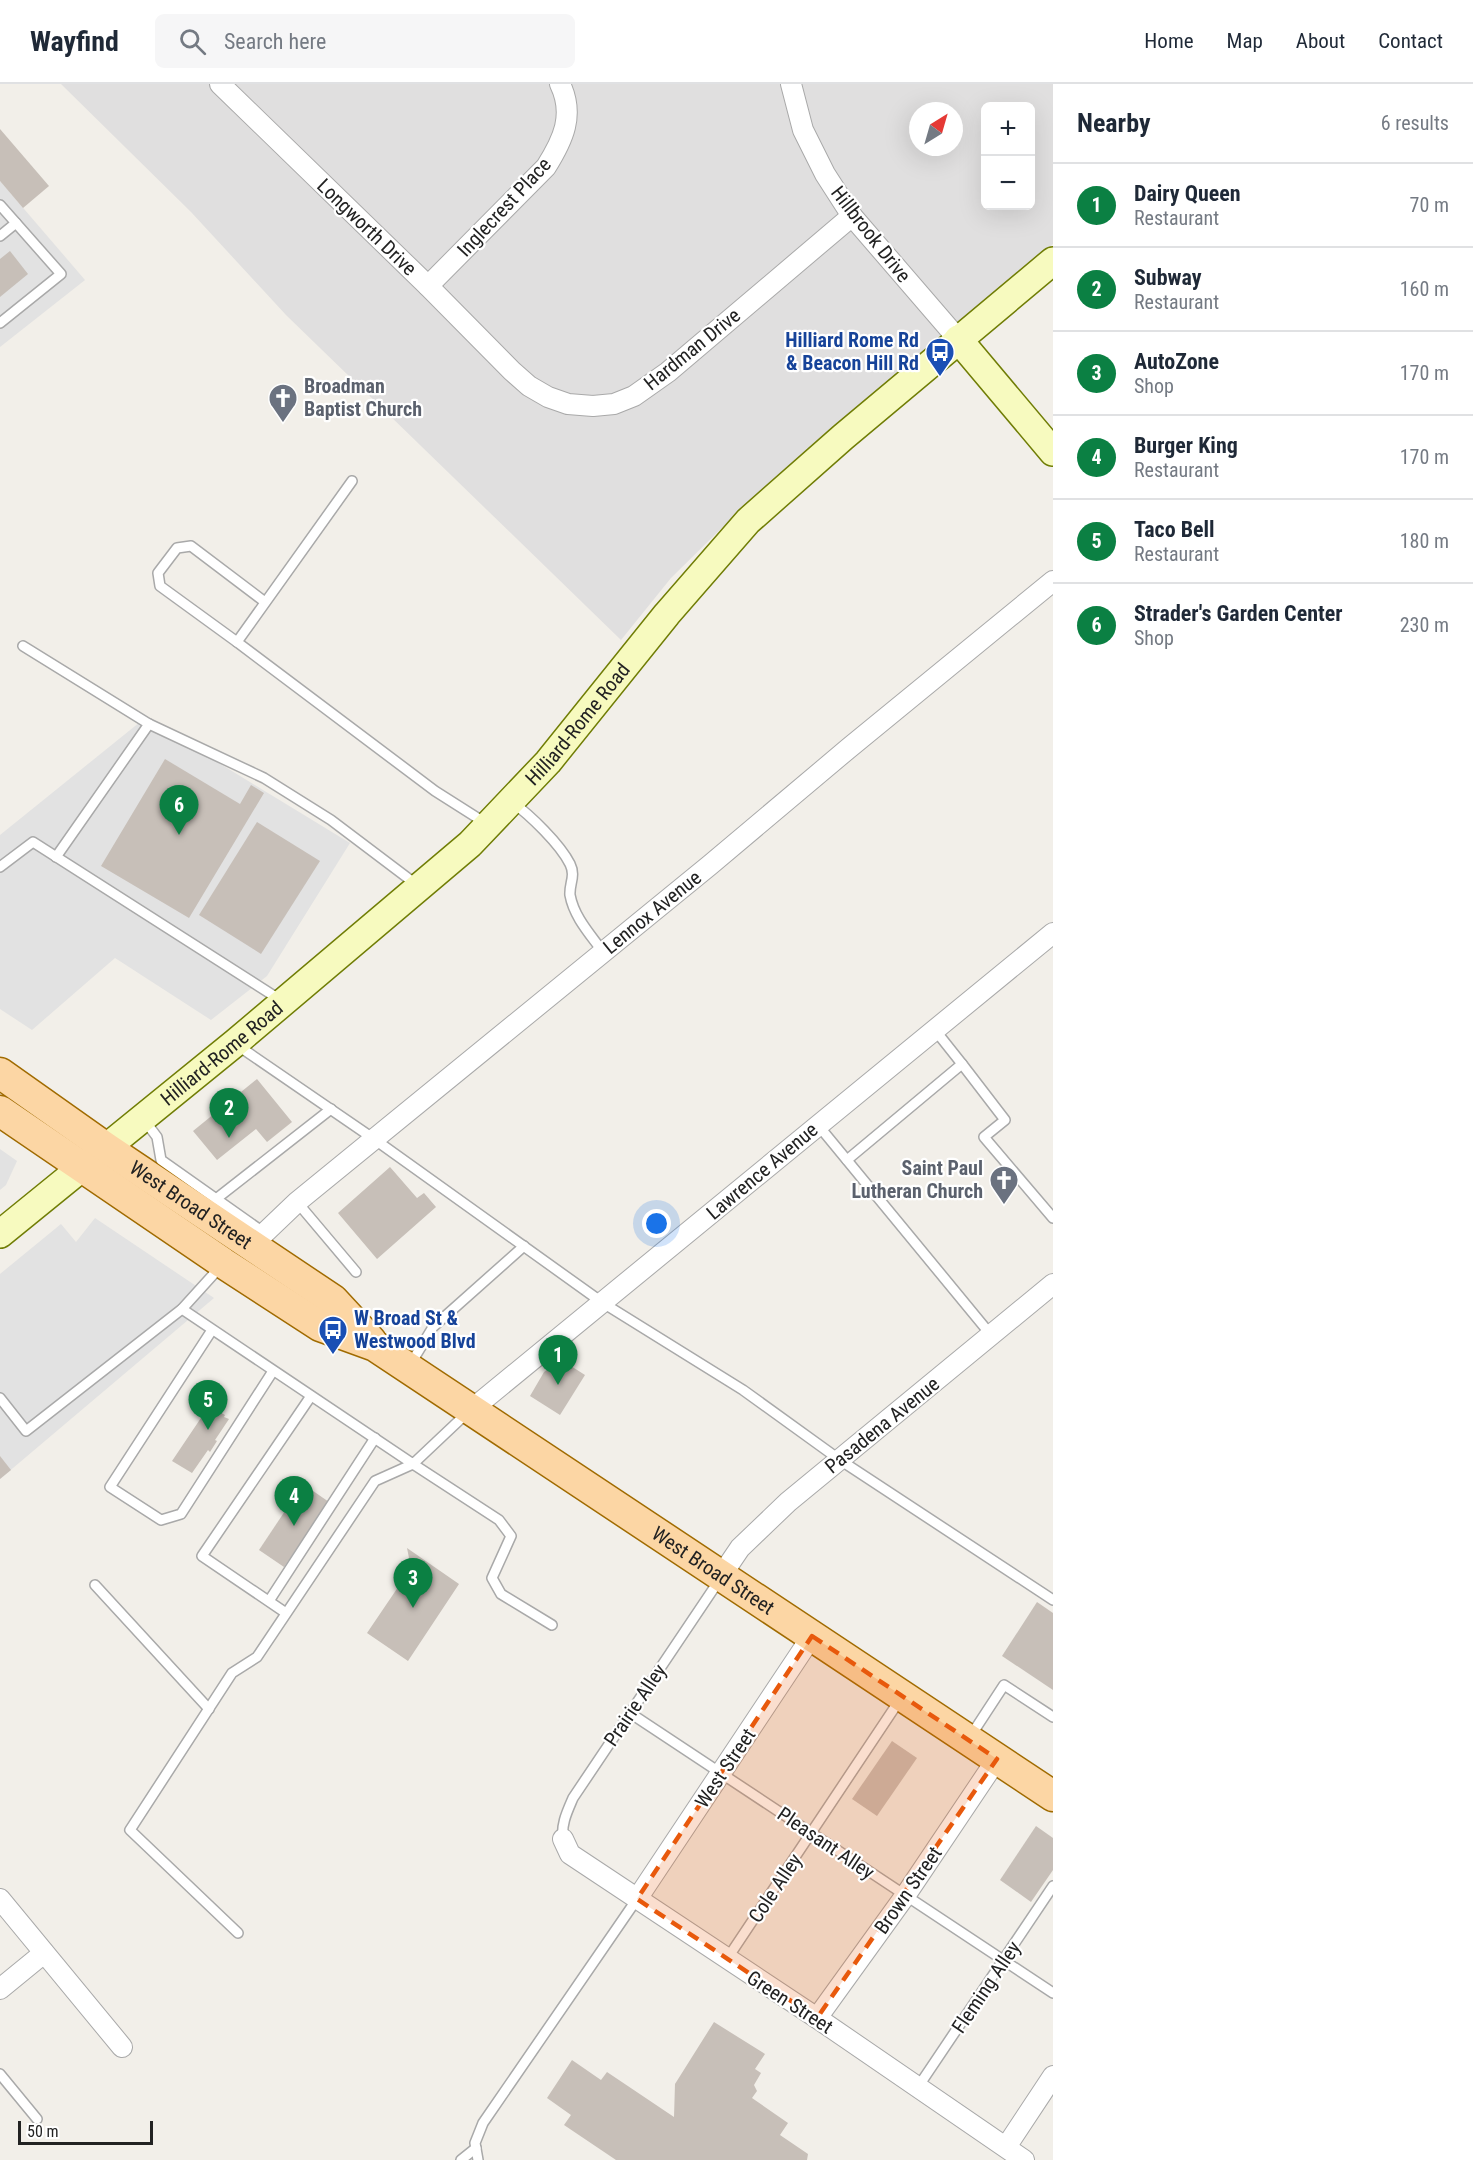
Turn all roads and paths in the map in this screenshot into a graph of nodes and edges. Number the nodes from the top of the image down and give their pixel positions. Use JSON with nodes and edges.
{"nodes":[{"id":1,"x":220,"y":84,"type":"edge"},
{"id":2,"x":560,"y":84,"type":"edge"},
{"id":3,"x":791,"y":84,"type":"edge"},
{"id":4,"x":0,"y":205,"type":"edge"},
{"id":5,"x":852,"y":216,"type":"junction"},
{"id":6,"x":16,"y":223,"type":"junction"},
{"id":7,"x":0,"y":236,"type":"edge"},
{"id":8,"x":1053,"y":261,"type":"edge"},
{"id":9,"x":428,"y":286,"type":"junction"},
{"id":10,"x":0,"y":323,"type":"edge"},
{"id":11,"x":958,"y":339,"type":"junction"},
{"id":12,"x":512,"y":371,"type":"joint"},
{"id":13,"x":1053,"y":452,"type":"edge"},
{"id":14,"x":352,"y":481,"type":"dead end"},
{"id":15,"x":1053,"y":580,"type":"edge"},
{"id":16,"x":266,"y":602,"type":"junction"},
{"id":17,"x":237,"y":642,"type":"junction"},
{"id":18,"x":23,"y":646,"type":"dead end"},
{"id":19,"x":149,"y":724,"type":"junction"},
{"id":20,"x":510,"y":801,"type":"junction"},
{"id":21,"x":488,"y":825,"type":"junction"},
{"id":22,"x":56,"y":858,"type":"junction"},
{"id":23,"x":0,"y":867,"type":"edge"},
{"id":24,"x":419,"y":887,"type":"junction"},
{"id":25,"x":1053,"y":933,"type":"edge"},
{"id":26,"x":603,"y":952,"type":"junction"},
{"id":27,"x":283,"y":1002,"type":"junction"},
{"id":28,"x":935,"y":1030,"type":"junction"},
{"id":29,"x":235,"y":1043,"type":"junction"},
{"id":30,"x":962,"y":1064,"type":"junction"},
{"id":31,"x":0,"y":1073,"type":"edge"},
{"id":32,"x":331,"y":1109,"type":"junction"},
{"id":33,"x":0,"y":1111,"type":"edge"},
{"id":34,"x":143,"y":1118,"type":"junction"},
{"id":35,"x":818,"y":1125,"type":"junction"},
{"id":36,"x":374,"y":1139,"type":"junction"},
{"id":37,"x":95,"y":1158,"type":"junction"},
{"id":38,"x":847,"y":1160,"type":"junction"},
{"id":39,"x":216,"y":1199,"type":"junction"},
{"id":40,"x":297,"y":1202,"type":"junction"},
{"id":41,"x":1053,"y":1218,"type":"edge"},
{"id":42,"x":0,"y":1234,"type":"edge"},
{"id":43,"x":257,"y":1239,"type":"junction"},
{"id":44,"x":524,"y":1246,"type":"junction"},
{"id":45,"x":223,"y":1263,"type":"junction"},
{"id":46,"x":356,"y":1272,"type":"dead end"},
{"id":47,"x":1053,"y":1284,"type":"edge"},
{"id":48,"x":603,"y":1303,"type":"junction"},
{"id":49,"x":182,"y":1310,"type":"junction"},
{"id":50,"x":212,"y":1330,"type":"junction"},
{"id":51,"x":991,"y":1335,"type":"junction"},
{"id":52,"x":375,"y":1346,"type":"junction"},
{"id":53,"x":408,"y":1368,"type":"junction"},
{"id":54,"x":273,"y":1371,"type":"junction"},
{"id":55,"x":311,"y":1396,"type":"junction"},
{"id":56,"x":0,"y":1398,"type":"edge"},
{"id":57,"x":471,"y":1410,"type":"junction"},
{"id":58,"x":375,"y":1438,"type":"junction"},
{"id":59,"x":840,"y":1460,"type":"junction"},
{"id":60,"x":413,"y":1464,"type":"junction"},
{"id":61,"x":721,"y":1576,"type":"junction"},
{"id":62,"x":95,"y":1585,"type":"dead end"},
{"id":63,"x":1053,"y":1600,"type":"edge"},
{"id":64,"x":269,"y":1601,"type":"junction"},
{"id":65,"x":286,"y":1613,"type":"junction"},
{"id":66,"x":552,"y":1625,"type":"dead end"},
{"id":67,"x":812,"y":1636,"type":"junction"},
{"id":68,"x":902,"y":1696,"type":"junction"},
{"id":69,"x":209,"y":1708,"type":"junction"},
{"id":70,"x":630,"y":1713,"type":"junction"},
{"id":71,"x":1053,"y":1717,"type":"edge"},
{"id":72,"x":968,"y":1740,"type":"junction"},
{"id":73,"x":997,"y":1759,"type":"junction"},
{"id":74,"x":722,"y":1772,"type":"junction"},
{"id":75,"x":1053,"y":1796,"type":"edge"},
{"id":76,"x":811,"y":1834,"type":"junction"},
{"id":77,"x":563,"y":1839,"type":"joint"},
{"id":78,"x":1053,"y":1886,"type":"edge"},
{"id":79,"x":905,"y":1896,"type":"junction"},
{"id":80,"x":0,"y":1899,"type":"edge"},
{"id":81,"x":637,"y":1899,"type":"junction"},
{"id":82,"x":238,"y":1933,"type":"dead end"},
{"id":83,"x":44,"y":1953,"type":"junction"},
{"id":84,"x":727,"y":1959,"type":"junction"},
{"id":85,"x":1004,"y":1961,"type":"junction"},
{"id":86,"x":0,"y":1989,"type":"edge"},
{"id":87,"x":1053,"y":1994,"type":"edge"},
{"id":88,"x":817,"y":2018,"type":"junction"},
{"id":89,"x":122,"y":2047,"type":"dead end"},
{"id":90,"x":0,"y":2074,"type":"edge"},
{"id":91,"x":1053,"y":2076,"type":"edge"},
{"id":92,"x":918,"y":2087,"type":"junction"},
{"id":93,"x":37,"y":2120,"type":"dead end"},
{"id":94,"x":1006,"y":2147,"type":"junction"},
{"id":95,"x":476,"y":2148,"type":"junction"},
{"id":96,"x":461,"y":2160,"type":"edge"},
{"id":97,"x":478,"y":2160,"type":"edge"},
{"id":98,"x":1024,"y":2160,"type":"edge"}],
"edges":[{"from":1,"to":9,"type":"street","name":"Longworth Drive"},
{"from":2,"to":9,"type":"street","name":"Inglecrest Place"},
{"from":3,"to":5,"type":"street","name":"Hillbrook Drive"},
{"from":4,"to":6,"type":"lane"},
{"from":5,"to":11,"type":"street","name":"Hillbrook Drive"},
{"from":5,"to":12,"type":"street","name":"Hardman Drive"},
{"from":6,"to":7,"type":"lane"},
{"from":6,"to":10,"type":"lane"},
{"from":8,"to":11,"type":"main road","name":"Hilliard-Rome Road"},
{"from":9,"to":12,"type":"street","name":"Longworth Drive"},
{"from":11,"to":13,"type":"main road"},
{"from":11,"to":20,"type":"main road","name":"Hilliard-Rome Road"},
{"from":14,"to":16,"type":"lane"},
{"from":15,"to":26,"type":"street","name":"Lennox Avenue"},
{"from":16,"to":17,"type":"lane"},
{"from":16,"to":17,"type":"lane"},
{"from":17,"to":21,"type":"lane"},
{"from":18,"to":19,"type":"lane"},
{"from":19,"to":22,"type":"lane"},
{"from":19,"to":24,"type":"lane"},
{"from":20,"to":21,"type":"main road","name":"Hilliard-Rome Road"},
{"from":20,"to":26,"type":"lane"},
{"from":21,"to":24,"type":"main road","name":"Hilliard-Rome Road"},
{"from":22,"to":23,"type":"lane"},
{"from":22,"to":27,"type":"lane"},
{"from":24,"to":27,"type":"main road","name":"Hilliard-Rome Road"},
{"from":25,"to":28,"type":"street","name":"Lawrence Avenue"},
{"from":26,"to":36,"type":"street","name":"Lennox Avenue"},
{"from":27,"to":29,"type":"main road","name":"Hilliard-Rome Road"},
{"from":28,"to":30,"type":"lane"},
{"from":28,"to":35,"type":"street","name":"Lawrence Avenue"},
{"from":29,"to":32,"type":"lane"},
{"from":29,"to":34,"type":"main road","name":"Hilliard-Rome Road"},
{"from":30,"to":38,"type":"lane"},
{"from":30,"to":41,"type":"lane"},
{"from":31,"to":37,"type":"main road","name":"West Broad Street"},
{"from":32,"to":36,"type":"lane"},
{"from":32,"to":39,"type":"lane"},
{"from":33,"to":37,"type":"main road","name":"West Broad Street"},
{"from":34,"to":37,"type":"main road","name":"Hilliard-Rome Road"},
{"from":34,"to":39,"type":"lane"},
{"from":35,"to":38,"type":"lane"},
{"from":35,"to":48,"type":"street","name":"Lawrence Avenue"},
{"from":36,"to":40,"type":"street","name":"Lennox Avenue"},
{"from":36,"to":44,"type":"lane"},
{"from":37,"to":42,"type":"main road","name":"Hilliard-Rome Road"},
{"from":37,"to":43,"type":"main road","name":"West Broad Street"},
{"from":37,"to":45,"type":"main road","name":"West Broad Street"},
{"from":38,"to":51,"type":"lane"},
{"from":39,"to":43,"type":"lane"},
{"from":40,"to":43,"type":"street","name":"Lennox Avenue"},
{"from":40,"to":46,"type":"lane"},
{"from":43,"to":52,"type":"main road","name":"West Broad Street"},
{"from":44,"to":48,"type":"lane"},
{"from":44,"to":53,"type":"lane"},
{"from":45,"to":49,"type":"lane"},
{"from":45,"to":52,"type":"main road","name":"West Broad Street"},
{"from":47,"to":51,"type":"street","name":"Pasadena Avenue"},
{"from":48,"to":57,"type":"street","name":"Lawrence Avenue"},
{"from":48,"to":59,"type":"lane"},
{"from":49,"to":50,"type":"lane"},
{"from":49,"to":56,"type":"lane"},
{"from":50,"to":54,"type":"lane"},
{"from":50,"to":54,"type":"lane"},
{"from":51,"to":59,"type":"street","name":"Pasadena Avenue"},
{"from":52,"to":53,"type":"main road","name":"West Broad Street"},
{"from":53,"to":57,"type":"main road","name":"West Broad Street"},
{"from":54,"to":55,"type":"lane"},
{"from":55,"to":58,"type":"lane"},
{"from":55,"to":64,"type":"lane"},
{"from":57,"to":60,"type":"lane"},
{"from":57,"to":61,"type":"main road","name":"West Broad Street"},
{"from":58,"to":60,"type":"lane"},
{"from":58,"to":64,"type":"lane"},
{"from":59,"to":61,"type":"street","name":"Pasadena Avenue"},
{"from":59,"to":63,"type":"lane"},
{"from":60,"to":65,"type":"lane"},
{"from":60,"to":66,"type":"lane"},
{"from":61,"to":67,"type":"main road","name":"West Broad Street"},
{"from":61,"to":70,"type":"lane","name":"Prairie Alley"},
{"from":62,"to":69,"type":"lane"},
{"from":64,"to":65,"type":"lane"},
{"from":65,"to":69,"type":"lane"},
{"from":67,"to":68,"type":"main road","name":"West Broad Street"},
{"from":67,"to":74,"type":"street","name":"West Street"},
{"from":68,"to":72,"type":"main road","name":"West Broad Street"},
{"from":68,"to":76,"type":"lane","name":"Cole Alley"},
{"from":69,"to":82,"type":"lane"},
{"from":70,"to":74,"type":"lane","name":"Pleasant Alley"},
{"from":70,"to":77,"type":"lane","name":"Prairie Alley"},
{"from":71,"to":72,"type":"lane"},
{"from":72,"to":73,"type":"main road","name":"West Broad Street"},
{"from":73,"to":75,"type":"main road","name":"West Broad Street"},
{"from":73,"to":79,"type":"street","name":"Brown Street"},
{"from":74,"to":76,"type":"lane","name":"Pleasant Alley"},
{"from":74,"to":81,"type":"street","name":"West Street"},
{"from":76,"to":79,"type":"lane","name":"Pleasant Alley"},
{"from":76,"to":84,"type":"lane","name":"Cole Alley"},
{"from":77,"to":81,"type":"street","name":"Green Street"},
{"from":78,"to":85,"type":"lane","name":"Fleming Alley"},
{"from":79,"to":85,"type":"lane","name":"Pleasant Alley"},
{"from":79,"to":88,"type":"street","name":"Brown Street"},
{"from":80,"to":83,"type":"street"},
{"from":81,"to":84,"type":"street","name":"Green Street"},
{"from":81,"to":95,"type":"lane"},
{"from":83,"to":86,"type":"street"},
{"from":83,"to":89,"type":"street"},
{"from":84,"to":88,"type":"street","name":"Green Street"},
{"from":85,"to":87,"type":"lane","name":"Pleasant Alley"},
{"from":85,"to":92,"type":"lane","name":"Fleming Alley"},
{"from":88,"to":92,"type":"street","name":"Green Street"},
{"from":90,"to":93,"type":"lane"},
{"from":91,"to":94,"type":"street"},
{"from":92,"to":94,"type":"street","name":"Green Street"},
{"from":94,"to":98,"type":"street","name":"Green Street"},
{"from":95,"to":96,"type":"lane"},
{"from":95,"to":97,"type":"lane"}]}
